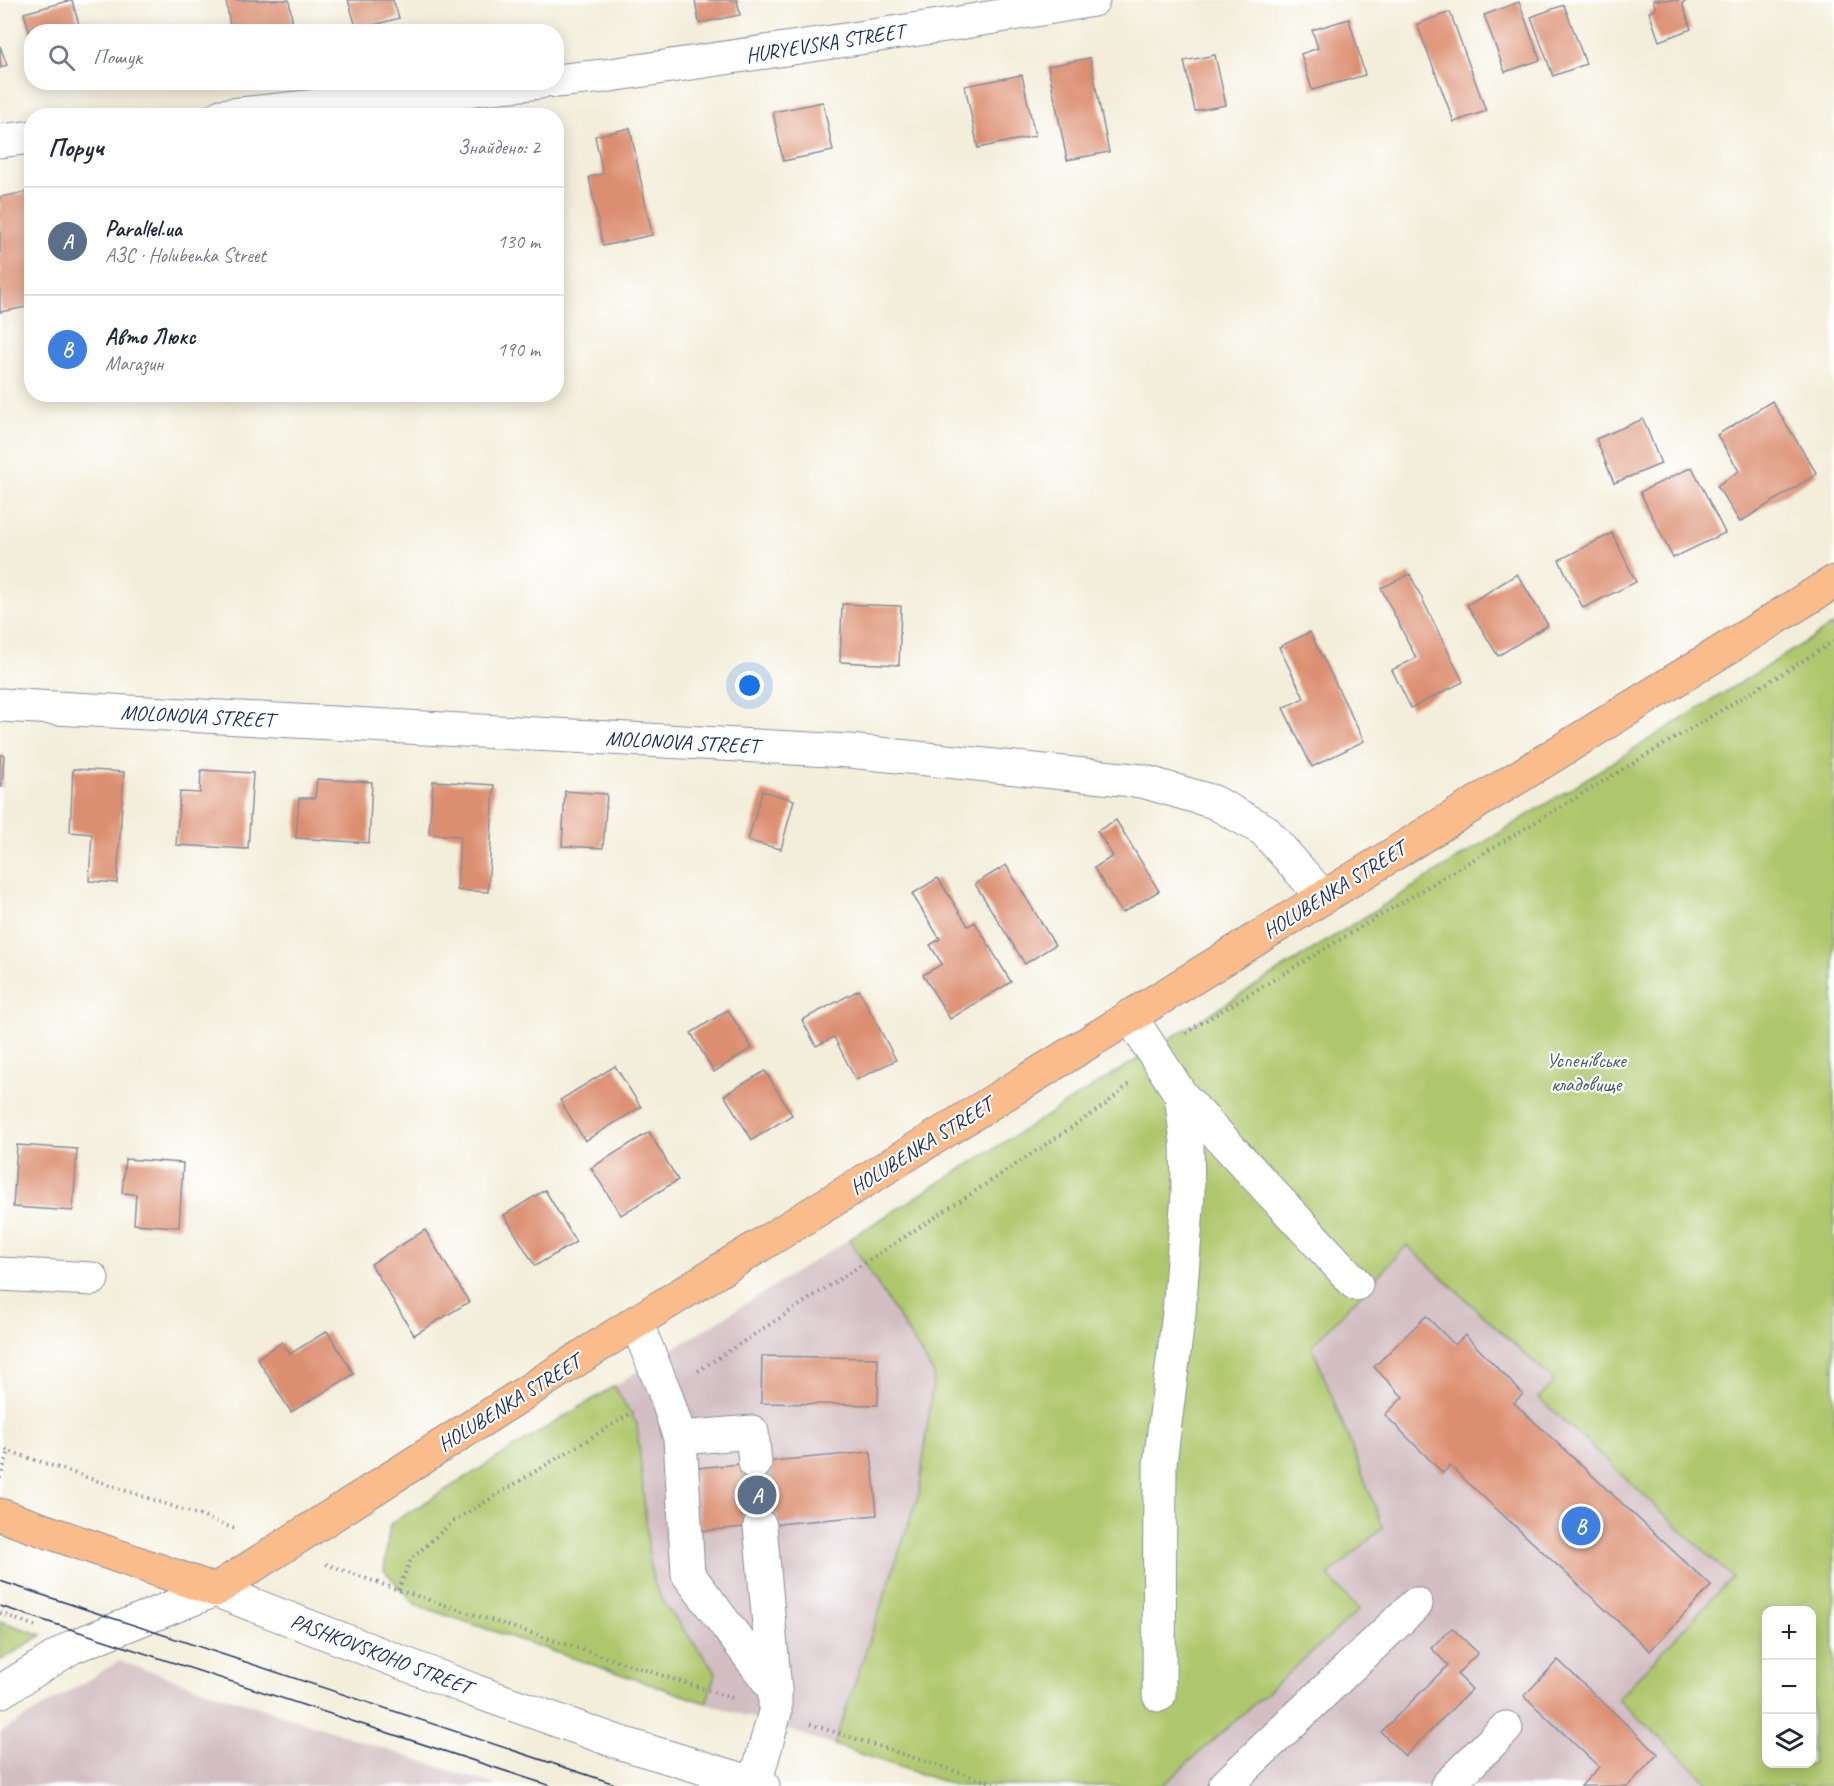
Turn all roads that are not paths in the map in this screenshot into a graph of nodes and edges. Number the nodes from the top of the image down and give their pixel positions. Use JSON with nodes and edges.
{"nodes":[{"id":1,"x":1093,"y":0,"type":"edge"},
{"id":2,"x":564,"y":80,"type":"edge"},
{"id":3,"x":465,"y":90,"type":"edge"},
{"id":4,"x":296,"y":108,"type":"edge"},
{"id":5,"x":24,"y":138,"type":"edge"},
{"id":6,"x":0,"y":141,"type":"edge"},
{"id":7,"x":1834,"y":582,"type":"edge"},
{"id":8,"x":0,"y":705,"type":"edge"},
{"id":9,"x":1323,"y":897,"type":"junction"},
{"id":10,"x":1130,"y":1016,"type":"junction"},
{"id":11,"x":1181,"y":1095,"type":"junction"},
{"id":12,"x":0,"y":1274,"type":"edge"},
{"id":13,"x":92,"y":1279,"type":"dead end"},
{"id":14,"x":1356,"y":1284,"type":"dead end"},
{"id":15,"x":636,"y":1322,"type":"junction"},
{"id":16,"x":680,"y":1438,"type":"junction"},
{"id":17,"x":754,"y":1463,"type":"tunnel mouth"},
{"id":18,"x":0,"y":1515,"type":"edge"},
{"id":19,"x":760,"y":1526,"type":"tunnel mouth"},
{"id":20,"x":215,"y":1590,"type":"junction"},
{"id":21,"x":1416,"y":1604,"type":"dead end"},
{"id":22,"x":0,"y":1692,"type":"edge"},
{"id":23,"x":1159,"y":1695,"type":"dead end"},
{"id":24,"x":775,"y":1701,"type":"junction"},
{"id":25,"x":1506,"y":1728,"type":"dead end"},
{"id":26,"x":759,"y":1785,"type":"edge"},
{"id":27,"x":1225,"y":1786,"type":"edge"},
{"id":28,"x":1447,"y":1786,"type":"edge"}],
"edges":[{"from":1,"to":2,"type":"street","name":"HURYEVSKA STREET"},
{"from":3,"to":4,"type":"street"},
{"from":5,"to":6,"type":"street"},
{"from":7,"to":9,"type":"highway","name":"HOLUBENKA STREET"},
{"from":8,"to":9,"type":"street","name":"MOLONOVA STREET"},
{"from":9,"to":10,"type":"highway","name":"HOLUBENKA STREET"},
{"from":10,"to":11,"type":"street"},
{"from":10,"to":15,"type":"highway","name":"HOLUBENKA STREET"},
{"from":11,"to":14,"type":"street"},
{"from":11,"to":23,"type":"street"},
{"from":12,"to":13,"type":"street"},
{"from":15,"to":16,"type":"street"},
{"from":15,"to":20,"type":"highway","name":"HOLUBENKA STREET"},
{"from":16,"to":17,"type":"street"},
{"from":16,"to":24,"type":"street"},
{"from":18,"to":20,"type":"highway","name":"PASHKOVSKOHO STREET"},
{"from":19,"to":24,"type":"street"},
{"from":20,"to":22,"type":"street","name":"HOLUBENKA STREET"},
{"from":20,"to":26,"type":"street","name":"PASHKOVSKOHO STREET"},
{"from":21,"to":27,"type":"street"},
{"from":24,"to":26,"type":"street"},
{"from":25,"to":28,"type":"street"}]}
